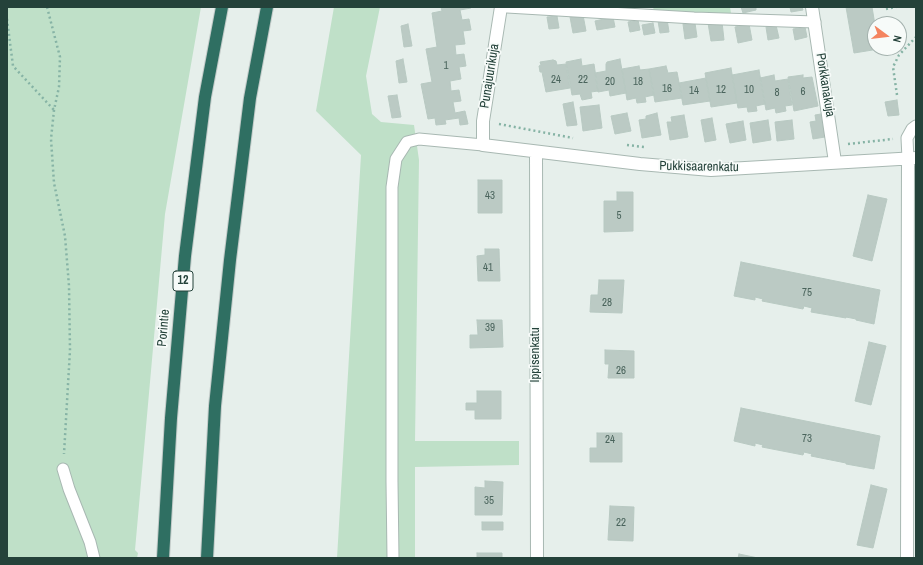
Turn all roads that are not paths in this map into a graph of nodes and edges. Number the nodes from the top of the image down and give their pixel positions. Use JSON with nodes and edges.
{"nodes":[{"id":1,"x":222,"y":7,"type":"edge"},
{"id":2,"x":266,"y":7,"type":"edge"},
{"id":3,"x":501,"y":7,"type":"edge"},
{"id":4,"x":507,"y":7,"type":"edge"},
{"id":5,"x":812,"y":7,"type":"edge"},
{"id":6,"x":815,"y":22,"type":"junction"},
{"id":7,"x":916,"y":126,"type":"edge"},
{"id":8,"x":483,"y":145,"type":"junction"},
{"id":9,"x":536,"y":152,"type":"junction"},
{"id":10,"x":912,"y":158,"type":"edge"},
{"id":11,"x":835,"y":162,"type":"junction"},
{"id":12,"x":63,"y":469,"type":"road end"},
{"id":13,"x":94,"y":558,"type":"edge"},
{"id":14,"x":162,"y":558,"type":"edge"},
{"id":15,"x":207,"y":558,"type":"edge"},
{"id":16,"x":393,"y":558,"type":"edge"},
{"id":17,"x":537,"y":558,"type":"edge"},
{"id":18,"x":907,"y":558,"type":"edge"}],
"edges":[{"from":1,"to":14,"type":"highway","name":"Porintie","number":"12"},
{"from":2,"to":15,"type":"highway"},
{"from":3,"to":8,"type":"street","name":"Punajuurikuja"},
{"from":4,"to":6,"type":"lane"},
{"from":5,"to":6,"type":"street","name":"Porkkanakuja"},
{"from":6,"to":11,"type":"street","name":"Porkkanakuja"},
{"from":7,"to":10,"type":"lane"},
{"from":8,"to":9,"type":"street","name":"Pukkisaarenkatu"},
{"from":8,"to":16,"type":"lane"},
{"from":9,"to":11,"type":"street","name":"Pukkisaarenkatu"},
{"from":9,"to":17,"type":"street","name":"Ippisenkatu"},
{"from":10,"to":11,"type":"street","name":"Pukkisaarenkatu"},
{"from":10,"to":18,"type":"street"},
{"from":12,"to":13,"type":"lane"}]}
